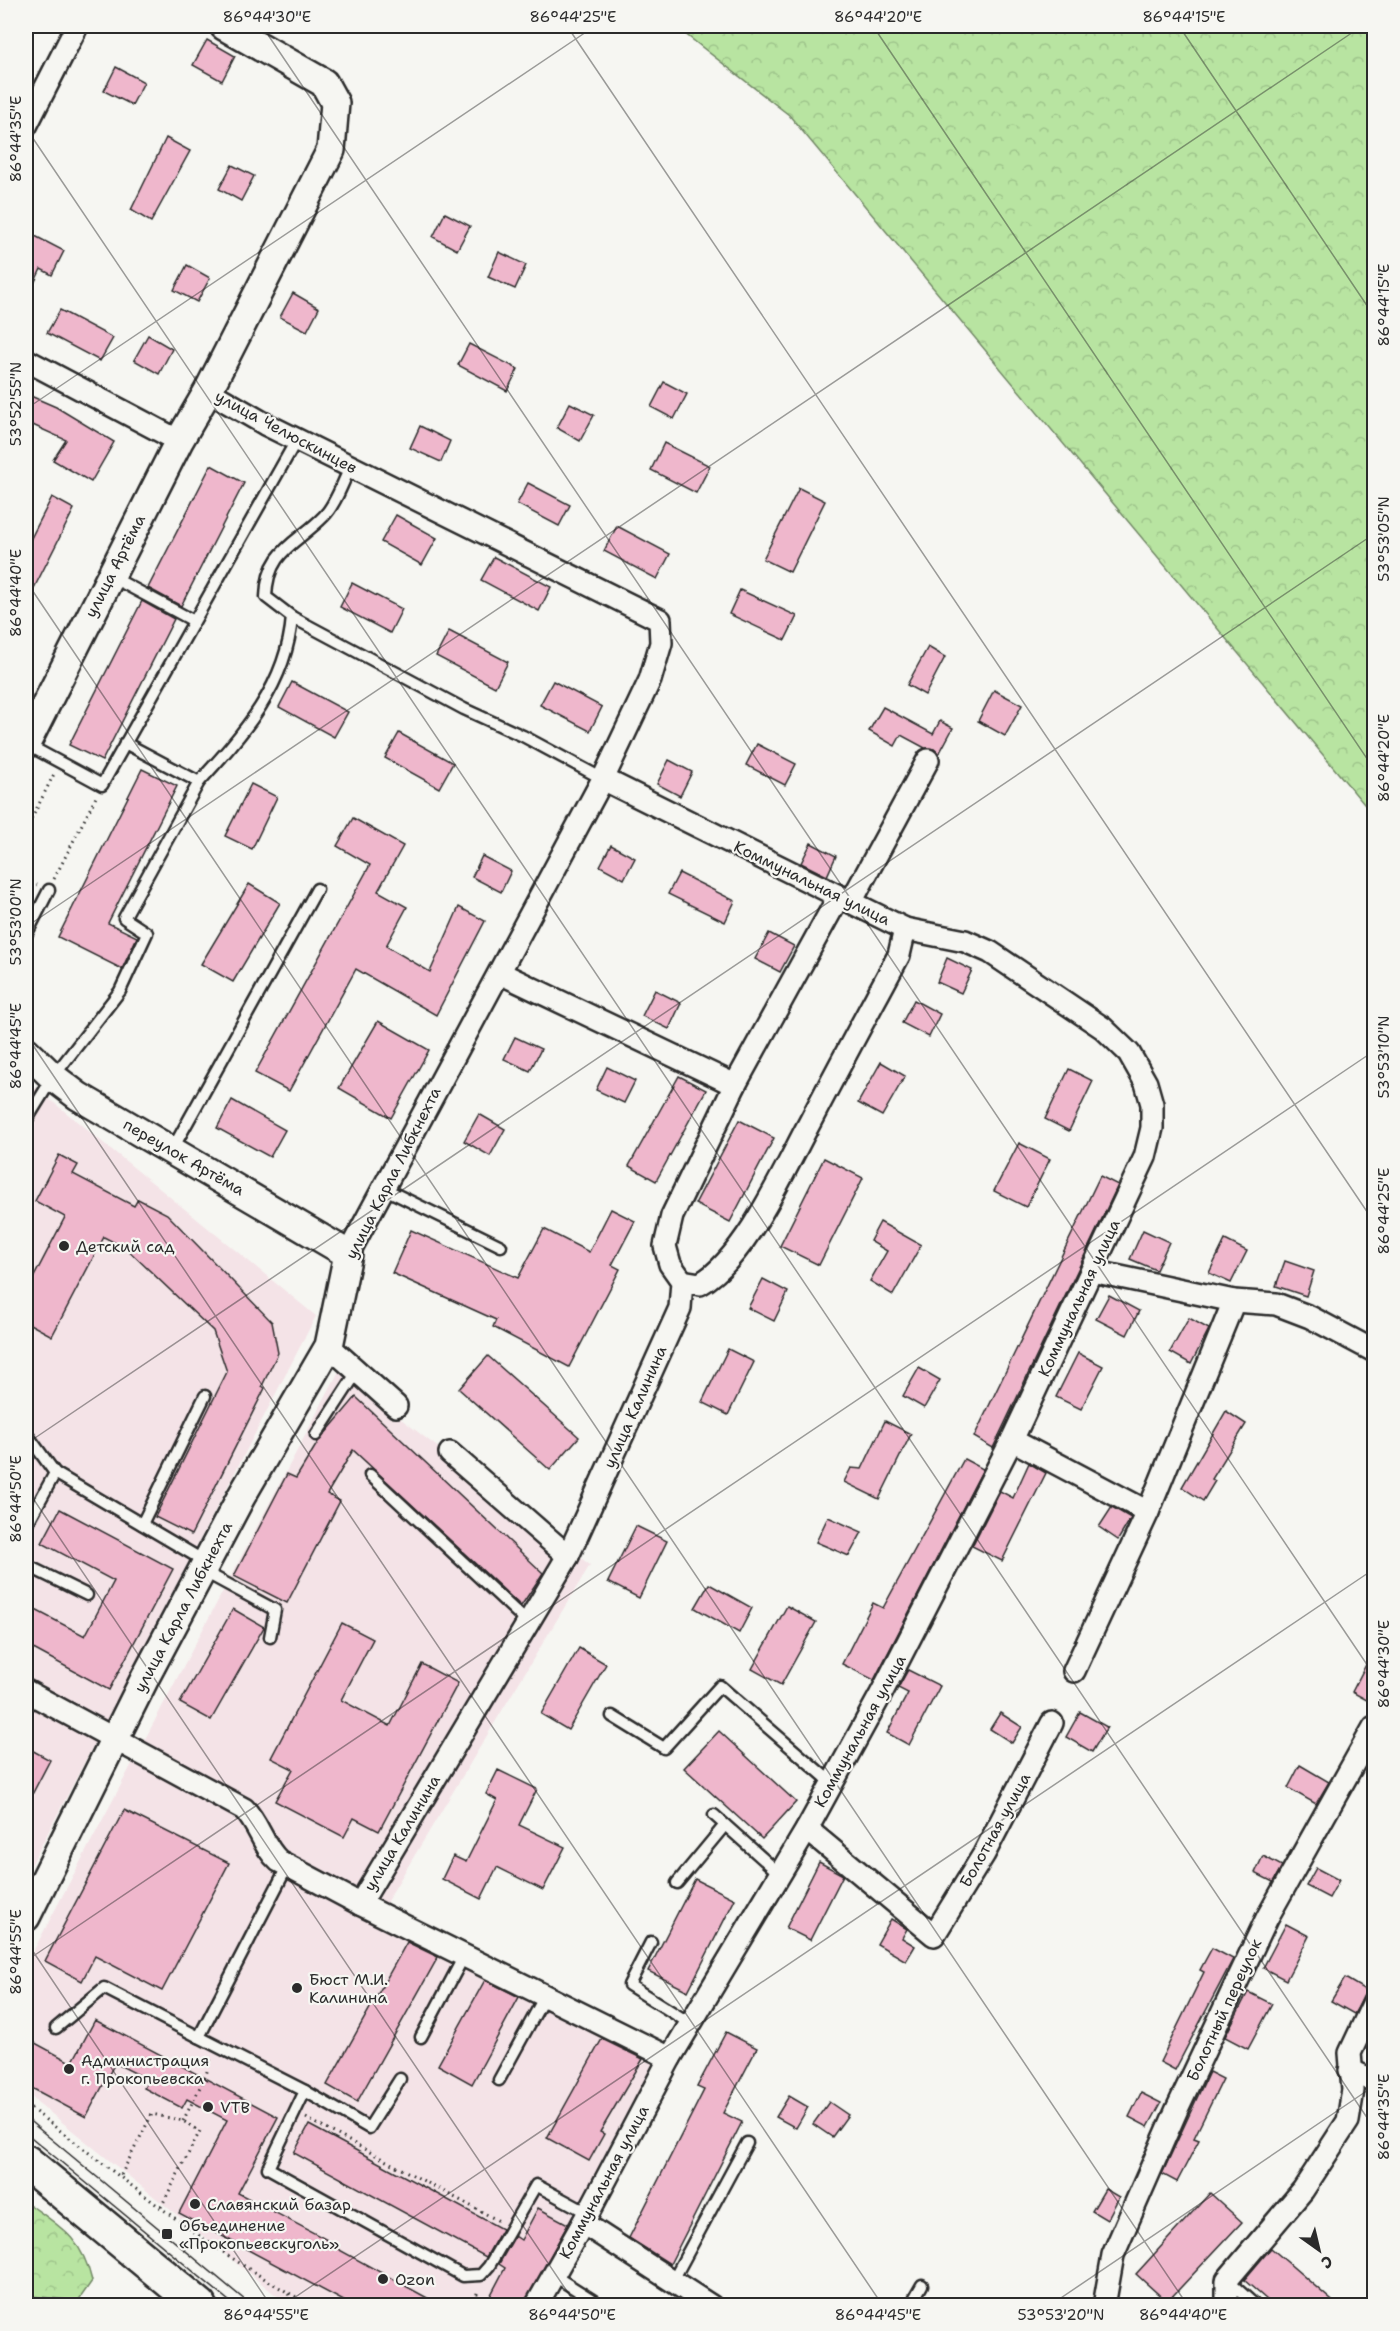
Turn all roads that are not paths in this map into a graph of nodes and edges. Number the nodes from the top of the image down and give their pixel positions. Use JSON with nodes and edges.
{"nodes":[{"id":1,"x":77,"y":26,"type":"edge"},
{"id":2,"x":224,"y":26,"type":"edge"},
{"id":3,"x":26,"y":126,"type":"edge"},
{"id":4,"x":26,"y":360,"type":"edge"},
{"id":5,"x":208,"y":391,"type":"junction"},
{"id":6,"x":297,"y":439,"type":"junction"},
{"id":7,"x":179,"y":441,"type":"junction"},
{"id":8,"x":351,"y":466,"type":"junction"},
{"id":9,"x":110,"y":576,"type":"junction"},
{"id":10,"x":292,"y":617,"type":"junction"},
{"id":11,"x":660,"y":620,"type":"joint"},
{"id":12,"x":194,"y":621,"type":"junction"},
{"id":13,"x":126,"y":743,"type":"junction"},
{"id":14,"x":26,"y":744,"type":"edge"},
{"id":15,"x":928,"y":760,"type":"dead end"},
{"id":16,"x":603,"y":779,"type":"junction"},
{"id":17,"x":199,"y":782,"type":"junction"},
{"id":18,"x":317,"y":889,"type":"dead end"},
{"id":19,"x":49,"y":890,"type":"road end"},
{"id":20,"x":845,"y":899,"type":"junction"},
{"id":21,"x":905,"y":929,"type":"junction"},
{"id":22,"x":26,"y":935,"type":"edge"},
{"id":23,"x":500,"y":973,"type":"junction"},
{"id":24,"x":26,"y":1051,"type":"edge"},
{"id":25,"x":53,"y":1077,"type":"junction"},
{"id":26,"x":735,"y":1085,"type":"junction"},
{"id":27,"x":26,"y":1121,"type":"edge"},
{"id":28,"x":172,"y":1150,"type":"junction"},
{"id":29,"x":383,"y":1188,"type":"junction"},
{"id":30,"x":501,"y":1246,"type":"dead end"},
{"id":31,"x":348,"y":1254,"type":"junction"},
{"id":32,"x":1092,"y":1271,"type":"junction"},
{"id":33,"x":682,"y":1281,"type":"junction"},
{"id":34,"x":1234,"y":1301,"type":"junction"},
{"id":35,"x":329,"y":1346,"type":"junction"},
{"id":36,"x":1374,"y":1351,"type":"edge"},
{"id":37,"x":357,"y":1372,"type":"junction"},
{"id":38,"x":205,"y":1396,"type":"dead end"},
{"id":39,"x":396,"y":1406,"type":"dead end"},
{"id":40,"x":26,"y":1433,"type":"edge"},
{"id":41,"x":316,"y":1435,"type":"dead end"},
{"id":42,"x":1012,"y":1440,"type":"junction"},
{"id":43,"x":450,"y":1453,"type":"dead end"},
{"id":44,"x":55,"y":1473,"type":"junction"},
{"id":45,"x":370,"y":1475,"type":"dead end"},
{"id":46,"x":1148,"y":1512,"type":"junction"},
{"id":47,"x":142,"y":1524,"type":"junction"},
{"id":48,"x":26,"y":1526,"type":"edge"},
{"id":49,"x":568,"y":1556,"type":"junction"},
{"id":50,"x":26,"y":1565,"type":"edge"},
{"id":51,"x":205,"y":1567,"type":"junction"},
{"id":52,"x":87,"y":1595,"type":"dead end"},
{"id":53,"x":528,"y":1623,"type":"junction"},
{"id":54,"x":270,"y":1638,"type":"dead end"},
{"id":55,"x":1074,"y":1671,"type":"dead end"},
{"id":56,"x":26,"y":1691,"type":"edge"},
{"id":57,"x":612,"y":1716,"type":"dead end"},
{"id":58,"x":1052,"y":1723,"type":"dead end"},
{"id":59,"x":1374,"y":1728,"type":"edge"},
{"id":60,"x":115,"y":1738,"type":"junction"},
{"id":61,"x":832,"y":1783,"type":"junction"},
{"id":62,"x":714,"y":1815,"type":"dead end"},
{"id":63,"x":725,"y":1825,"type":"junction"},
{"id":64,"x":807,"y":1829,"type":"junction"},
{"id":65,"x":288,"y":1865,"type":"junction"},
{"id":66,"x":780,"y":1874,"type":"junction"},
{"id":67,"x":677,"y":1883,"type":"dead end"},
{"id":68,"x":360,"y":1904,"type":"junction"},
{"id":69,"x":26,"y":1917,"type":"edge"},
{"id":70,"x":651,"y":1942,"type":"dead end"},
{"id":71,"x":464,"y":1956,"type":"junction"},
{"id":72,"x":545,"y":1996,"type":"junction"},
{"id":73,"x":1374,"y":2002,"type":"edge"},
{"id":74,"x":691,"y":2024,"type":"junction"},
{"id":75,"x":56,"y":2028,"type":"dead end"},
{"id":76,"x":199,"y":2037,"type":"junction"},
{"id":77,"x":421,"y":2037,"type":"dead end"},
{"id":78,"x":670,"y":2058,"type":"junction"},
{"id":79,"x":1350,"y":2070,"type":"junction"},
{"id":80,"x":400,"y":2079,"type":"dead end"},
{"id":81,"x":499,"y":2080,"type":"dead end"},
{"id":82,"x":1374,"y":2081,"type":"edge"},
{"id":83,"x":306,"y":2091,"type":"junction"},
{"id":84,"x":747,"y":2143,"type":"dead end"},
{"id":85,"x":26,"y":2162,"type":"edge"},
{"id":86,"x":585,"y":2218,"type":"junction"},
{"id":87,"x":554,"y":2275,"type":"junction"},
{"id":88,"x":673,"y":2280,"type":"junction"},
{"id":89,"x":1227,"y":2280,"type":"junction"},
{"id":90,"x":922,"y":2285,"type":"dead end"},
{"id":91,"x":200,"y":2306,"type":"edge"},
{"id":92,"x":536,"y":2306,"type":"edge"},
{"id":93,"x":602,"y":2306,"type":"edge"},
{"id":94,"x":711,"y":2306,"type":"edge"},
{"id":95,"x":910,"y":2306,"type":"edge"},
{"id":96,"x":1104,"y":2306,"type":"edge"},
{"id":97,"x":1227,"y":2306,"type":"edge"},
{"id":98,"x":1256,"y":2306,"type":"edge"}],
"edges":[{"from":1,"to":3,"type":"street"},
{"from":2,"to":5,"type":"street","name":"улица Челюскинцев"},
{"from":4,"to":7,"type":"street"},
{"from":5,"to":6,"type":"street","name":"улица Челюскинцев"},
{"from":5,"to":7,"type":"street","name":"улица Артёма"},
{"from":6,"to":8,"type":"street","name":"улица Челюскинцев"},
{"from":6,"to":12,"type":"lane"},
{"from":7,"to":9,"type":"street","name":"улица Артёма"},
{"from":8,"to":10,"type":"lane"},
{"from":8,"to":11,"type":"street","name":"улица Челюскинцев"},
{"from":9,"to":12,"type":"lane"},
{"from":9,"to":14,"type":"street","name":"улица Артёма"},
{"from":10,"to":16,"type":"lane"},
{"from":10,"to":17,"type":"lane"},
{"from":11,"to":16,"type":"street","name":"улица Карла Либкнехта"},
{"from":12,"to":13,"type":"lane"},
{"from":13,"to":14,"type":"lane"},
{"from":13,"to":17,"type":"lane"},
{"from":15,"to":20,"type":"street"},
{"from":16,"to":20,"type":"street","name":"Коммунальная улица"},
{"from":16,"to":23,"type":"street","name":"улица Карла Либкнехта"},
{"from":17,"to":25,"type":"lane"},
{"from":18,"to":28,"type":"lane"},
{"from":19,"to":22,"type":"lane"},
{"from":20,"to":21,"type":"street","name":"Коммунальная улица"},
{"from":20,"to":26,"type":"street"},
{"from":21,"to":32,"type":"street","name":"Коммунальная улица"},
{"from":21,"to":33,"type":"street"},
{"from":23,"to":26,"type":"street"},
{"from":23,"to":29,"type":"street","name":"улица Карла Либкнехта"},
{"from":24,"to":25,"type":"street","name":"переулок Артёма"},
{"from":25,"to":27,"type":"lane"},
{"from":25,"to":28,"type":"street","name":"переулок Артёма"},
{"from":26,"to":33,"type":"street"},
{"from":28,"to":31,"type":"street","name":"переулок Артёма"},
{"from":29,"to":30,"type":"lane"},
{"from":29,"to":31,"type":"street","name":"улица Карла Либкнехта"},
{"from":31,"to":35,"type":"street","name":"улица Карла Либкнехта"},
{"from":32,"to":34,"type":"street"},
{"from":32,"to":42,"type":"street","name":"Коммунальная улица"},
{"from":33,"to":49,"type":"street","name":"улица Калинина"},
{"from":34,"to":36,"type":"street"},
{"from":34,"to":46,"type":"street"},
{"from":35,"to":37,"type":"street"},
{"from":35,"to":51,"type":"street","name":"улица Карла Либкнехта"},
{"from":37,"to":39,"type":"street"},
{"from":37,"to":41,"type":"lane"},
{"from":38,"to":47,"type":"lane"},
{"from":40,"to":44,"type":"lane"},
{"from":42,"to":46,"type":"street"},
{"from":42,"to":61,"type":"street","name":"Коммунальная улица"},
{"from":43,"to":49,"type":"street"},
{"from":44,"to":47,"type":"lane"},
{"from":44,"to":48,"type":"lane"},
{"from":45,"to":53,"type":"lane"},
{"from":46,"to":55,"type":"street"},
{"from":47,"to":51,"type":"lane"},
{"from":49,"to":53,"type":"street","name":"улица Калинина"},
{"from":50,"to":52,"type":"lane"},
{"from":51,"to":54,"type":"lane"},
{"from":51,"to":60,"type":"street","name":"улица Карла Либкнехта"},
{"from":53,"to":68,"type":"street","name":"улица Калинина"},
{"from":56,"to":60,"type":"street"},
{"from":57,"to":61,"type":"lane"},
{"from":58,"to":64,"type":"street","name":"Болотная улица"},
{"from":59,"to":96,"type":"street","name":"Болотный переулок"},
{"from":60,"to":65,"type":"street"},
{"from":60,"to":69,"type":"street","name":"улица Карла Либкнехта"},
{"from":61,"to":64,"type":"street","name":"Коммунальная улица"},
{"from":62,"to":63,"type":"lane"},
{"from":63,"to":66,"type":"lane"},
{"from":63,"to":67,"type":"lane"},
{"from":64,"to":66,"type":"street","name":"Коммунальная улица"},
{"from":65,"to":68,"type":"street"},
{"from":65,"to":76,"type":"lane"},
{"from":66,"to":74,"type":"street","name":"Коммунальная улица"},
{"from":68,"to":71,"type":"street"},
{"from":70,"to":74,"type":"lane"},
{"from":71,"to":72,"type":"street"},
{"from":71,"to":77,"type":"lane"},
{"from":72,"to":78,"type":"street"},
{"from":72,"to":81,"type":"lane"},
{"from":73,"to":79,"type":"street"},
{"from":74,"to":78,"type":"street","name":"Коммунальная улица"},
{"from":75,"to":76,"type":"lane"},
{"from":76,"to":83,"type":"lane"},
{"from":78,"to":86,"type":"street","name":"Коммунальная улица"},
{"from":79,"to":82,"type":"street"},
{"from":79,"to":89,"type":"street"},
{"from":80,"to":83,"type":"lane"},
{"from":83,"to":86,"type":"lane"},
{"from":84,"to":88,"type":"lane"},
{"from":85,"to":91,"type":"main road"},
{"from":86,"to":87,"type":"street","name":"Коммунальная улица"},
{"from":86,"to":88,"type":"street"},
{"from":87,"to":92,"type":"street","name":"Коммунальная улица"},
{"from":87,"to":93,"type":"lane"},
{"from":88,"to":94,"type":"street"},
{"from":89,"to":97,"type":"street"},
{"from":89,"to":98,"type":"lane"},
{"from":90,"to":95,"type":"lane"}]}
